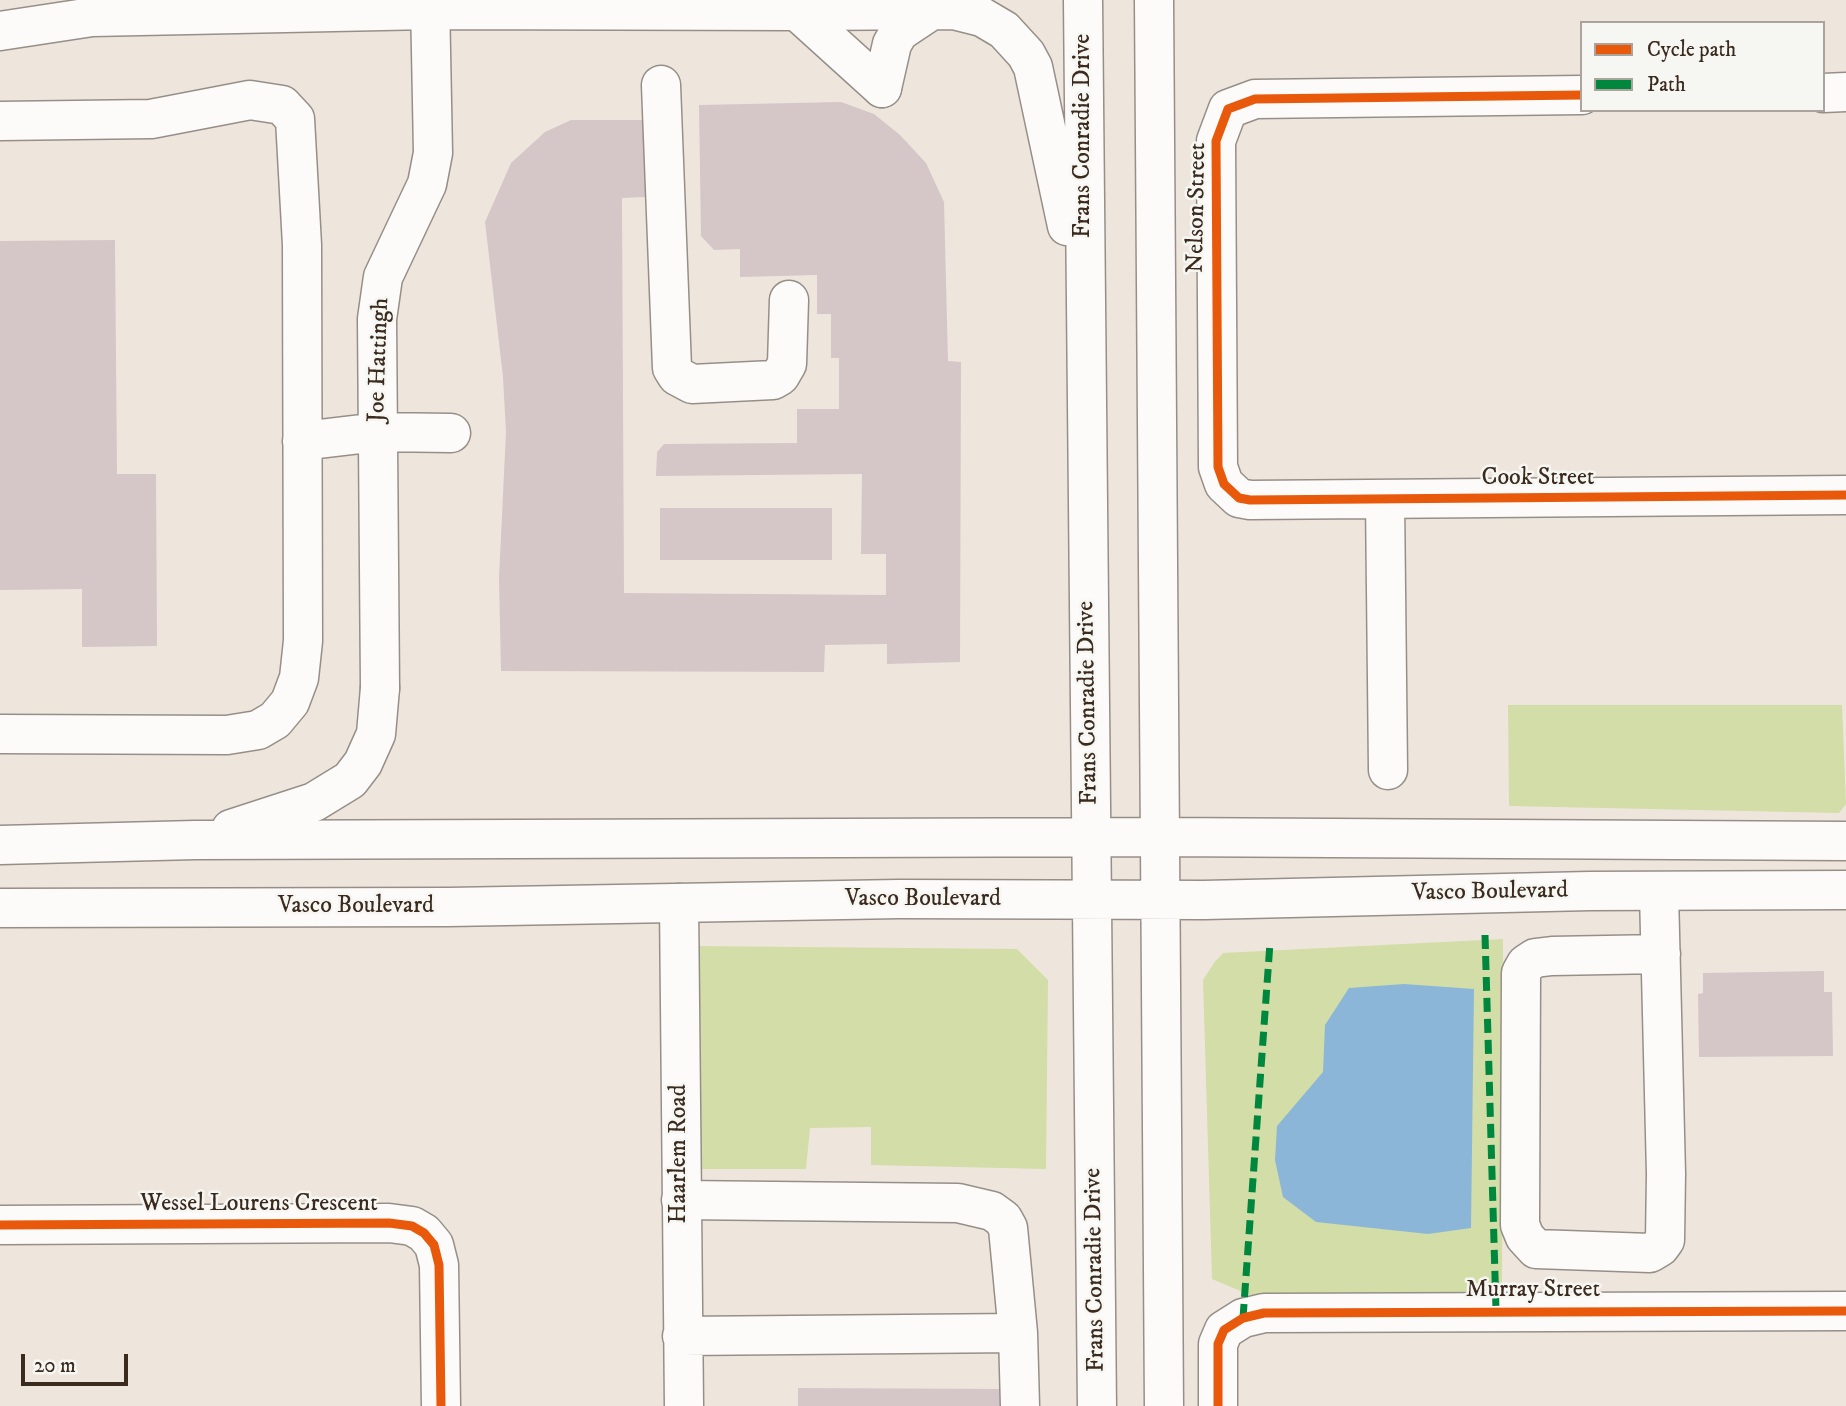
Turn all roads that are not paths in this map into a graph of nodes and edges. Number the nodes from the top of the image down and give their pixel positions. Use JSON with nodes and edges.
{"nodes":[{"id":1,"x":1083,"y":0,"type":"edge"},
{"id":2,"x":1154,"y":0,"type":"edge"},
{"id":3,"x":0,"y":4,"type":"edge"},
{"id":4,"x":430,"y":5,"type":"edge"},
{"id":5,"x":681,"y":5,"type":"edge"},
{"id":6,"x":932,"y":10,"type":"junction"},
{"id":7,"x":797,"y":11,"type":"junction"},
{"id":8,"x":77,"y":13,"type":"edge"},
{"id":9,"x":0,"y":31,"type":"edge"},
{"id":10,"x":661,"y":85,"type":"dead end"},
{"id":11,"x":1846,"y":92,"type":"edge"},
{"id":12,"x":1825,"y":93,"type":"edge"},
{"id":13,"x":1580,"y":95,"type":"edge"},
{"id":14,"x":0,"y":121,"type":"edge"},
{"id":15,"x":789,"y":300,"type":"dead end"},
{"id":16,"x":1085,"y":314,"type":"junction"},
{"id":17,"x":378,"y":432,"type":"junction"},
{"id":18,"x":452,"y":433,"type":"dead end"},
{"id":19,"x":302,"y":441,"type":"junction"},
{"id":20,"x":1232,"y":493,"type":"joint"},
{"id":21,"x":1846,"y":495,"type":"edge"},
{"id":22,"x":1385,"y":499,"type":"junction"},
{"id":23,"x":0,"y":734,"type":"edge"},
{"id":24,"x":1388,"y":770,"type":"dead end"},
{"id":25,"x":1160,"y":837,"type":"junction"},
{"id":26,"x":1091,"y":838,"type":"junction"},
{"id":27,"x":195,"y":840,"type":"junction"},
{"id":28,"x":1846,"y":841,"type":"edge"},
{"id":29,"x":0,"y":845,"type":"edge"},
{"id":30,"x":1846,"y":890,"type":"edge"},
{"id":31,"x":1659,"y":893,"type":"junction"},
{"id":32,"x":1091,"y":899,"type":"junction"},
{"id":33,"x":1159,"y":900,"type":"junction"},
{"id":34,"x":679,"y":903,"type":"junction"},
{"id":35,"x":0,"y":908,"type":"edge"},
{"id":36,"x":1661,"y":954,"type":"junction"},
{"id":37,"x":681,"y":1200,"type":"junction"},
{"id":38,"x":0,"y":1225,"type":"edge"},
{"id":39,"x":1846,"y":1311,"type":"edge"},
{"id":40,"x":1018,"y":1333,"type":"junction"},
{"id":41,"x":682,"y":1336,"type":"junction"},
{"id":42,"x":441,"y":1406,"type":"edge"},
{"id":43,"x":684,"y":1406,"type":"edge"},
{"id":44,"x":1020,"y":1406,"type":"edge"},
{"id":45,"x":1097,"y":1406,"type":"edge"},
{"id":46,"x":1164,"y":1406,"type":"edge"},
{"id":47,"x":1218,"y":1406,"type":"edge"}],
"edges":[{"from":1,"to":16,"type":"main road","name":"Frans Conradie Drive"},
{"from":2,"to":25,"type":"main road"},
{"from":3,"to":8,"type":"main road"},
{"from":4,"to":5,"type":"main road"},
{"from":4,"to":8,"type":"main road"},
{"from":4,"to":17,"type":"main road","name":"Joe Hattingh"},
{"from":5,"to":7,"type":"main road"},
{"from":6,"to":7,"type":"main road"},
{"from":6,"to":7,"type":"main road"},
{"from":6,"to":16,"type":"main road"},
{"from":8,"to":9,"type":"main road"},
{"from":10,"to":15,"type":"main road"},
{"from":11,"to":12,"type":"main road"},
{"from":13,"to":20,"type":"main road","name":"Nelson Street"},
{"from":14,"to":19,"type":"main road"},
{"from":16,"to":26,"type":"main road","name":"Frans Conradie Drive"},
{"from":17,"to":18,"type":"main road"},
{"from":17,"to":19,"type":"main road"},
{"from":17,"to":27,"type":"main road","name":"Joe Hattingh"},
{"from":19,"to":23,"type":"main road"},
{"from":20,"to":22,"type":"main road","name":"Cook Street"},
{"from":21,"to":22,"type":"main road","name":"Cook Street"},
{"from":22,"to":24,"type":"main road"},
{"from":25,"to":26,"type":"main road"},
{"from":25,"to":28,"type":"main road"},
{"from":25,"to":33,"type":"main road"},
{"from":26,"to":27,"type":"main road"},
{"from":26,"to":32,"type":"main road","name":"Frans Conradie Drive"},
{"from":27,"to":29,"type":"main road"},
{"from":30,"to":31,"type":"main road","name":"Vasco Boulevard"},
{"from":31,"to":33,"type":"main road","name":"Vasco Boulevard"},
{"from":31,"to":36,"type":"main road"},
{"from":32,"to":33,"type":"main road","name":"Vasco Boulevard"},
{"from":32,"to":34,"type":"main road","name":"Vasco Boulevard"},
{"from":32,"to":45,"type":"main road","name":"Frans Conradie Drive"},
{"from":33,"to":46,"type":"main road"},
{"from":34,"to":35,"type":"main road","name":"Vasco Boulevard"},
{"from":34,"to":37,"type":"main road","name":"Haarlem Road"},
{"from":36,"to":36,"type":"main road"},
{"from":37,"to":40,"type":"main road"},
{"from":37,"to":41,"type":"main road","name":"Haarlem Road"},
{"from":38,"to":42,"type":"main road","name":"Wessel Lourens Crescent"},
{"from":39,"to":47,"type":"main road","name":"Murray Street"},
{"from":40,"to":41,"type":"main road"},
{"from":40,"to":44,"type":"main road"},
{"from":41,"to":43,"type":"main road","name":"Haarlem Road"}]}
